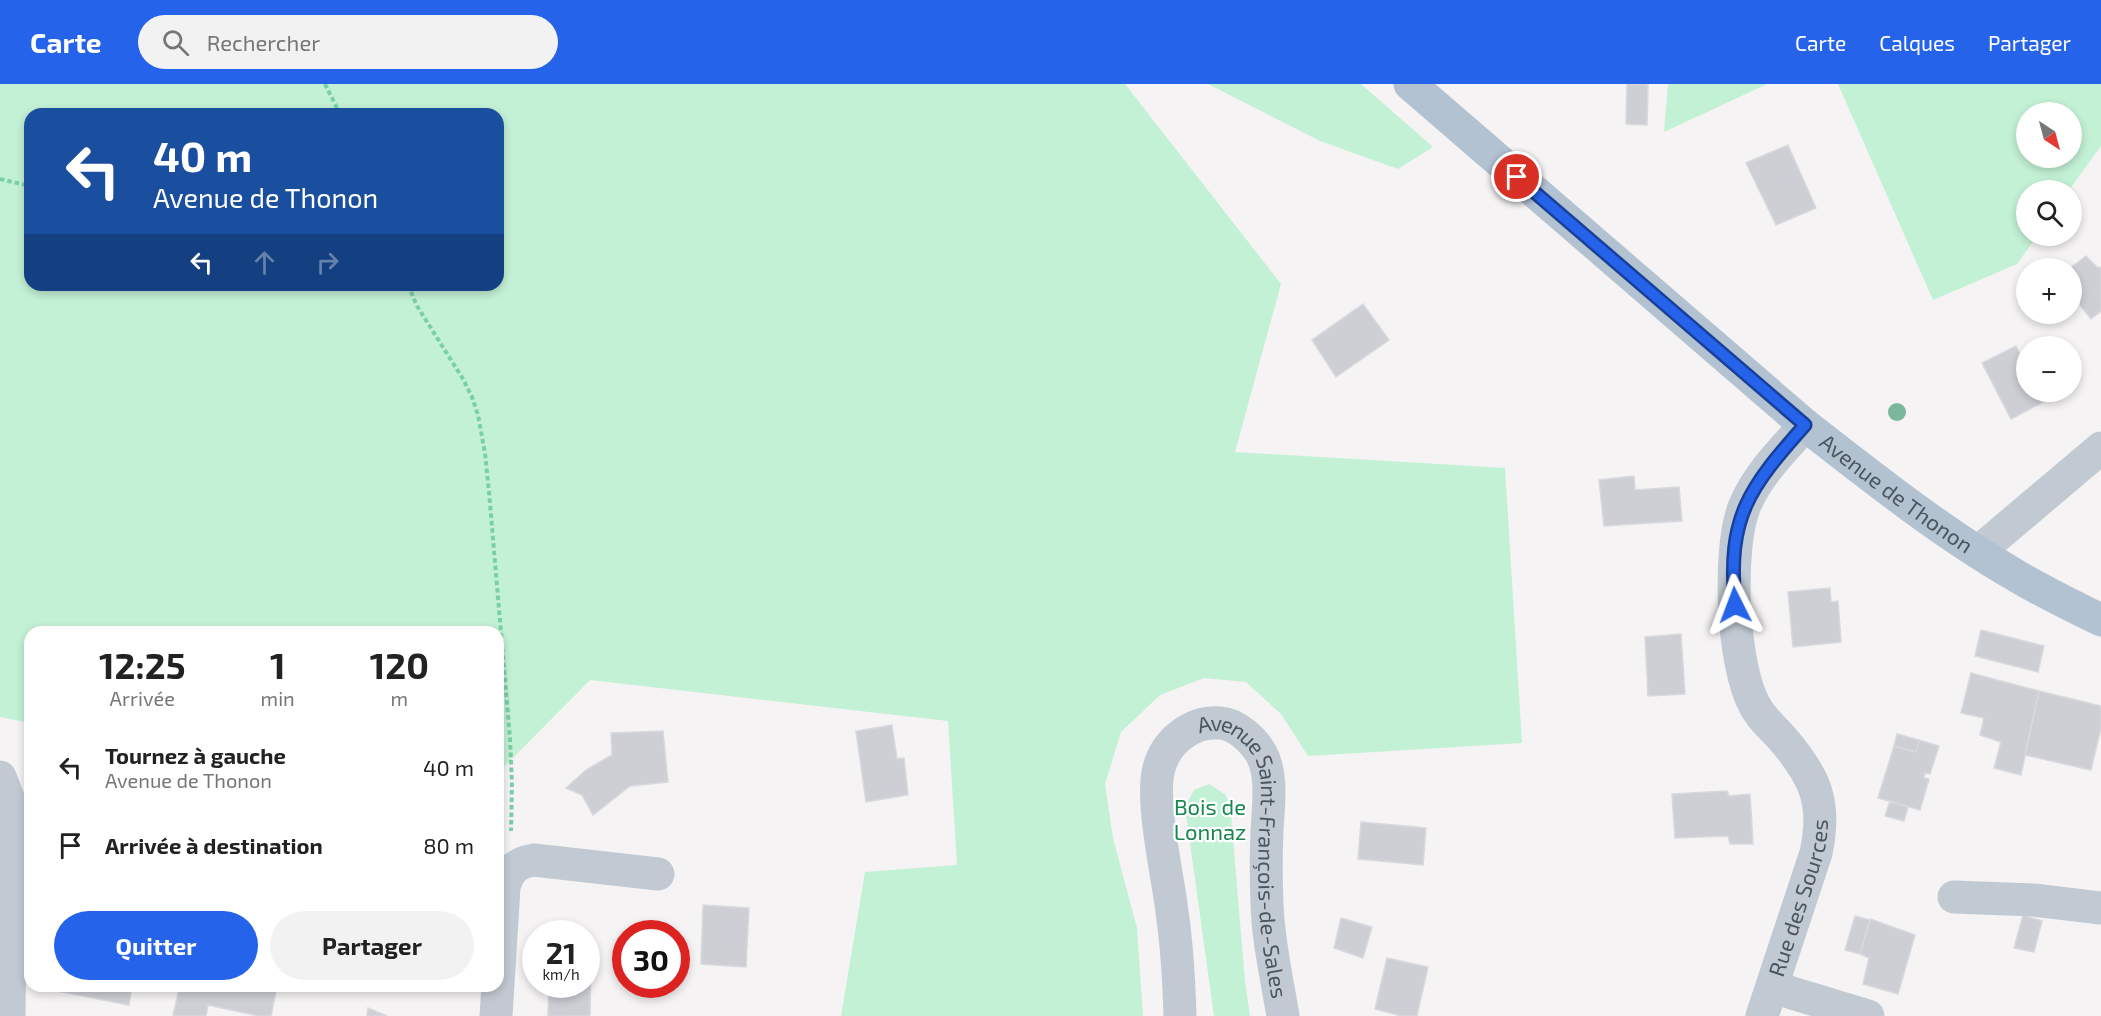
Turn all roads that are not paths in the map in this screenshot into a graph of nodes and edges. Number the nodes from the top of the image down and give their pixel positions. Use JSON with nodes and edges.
{"nodes":[{"id":1,"x":1410,"y":84,"type":"edge"},
{"id":2,"x":1805,"y":425,"type":"junction"},
{"id":3,"x":2101,"y":448,"type":"edge"},
{"id":4,"x":1977,"y":552,"type":"junction"},
{"id":5,"x":2101,"y":620,"type":"edge"},
{"id":6,"x":0,"y":777,"type":"edge"},
{"id":7,"x":658,"y":874,"type":"dead end"},
{"id":8,"x":504,"y":887,"type":"edge"},
{"id":9,"x":1954,"y":897,"type":"dead end"},
{"id":10,"x":2101,"y":908,"type":"edge"},
{"id":11,"x":497,"y":992,"type":"edge"},
{"id":12,"x":1767,"y":1001,"type":"edge"},
{"id":13,"x":9,"y":1016,"type":"edge"},
{"id":14,"x":496,"y":1016,"type":"edge"},
{"id":15,"x":1180,"y":1016,"type":"edge"},
{"id":16,"x":1283,"y":1016,"type":"edge"},
{"id":17,"x":1868,"y":1016,"type":"edge"}],
"edges":[{"from":1,"to":2,"type":"main road","name":"Avenue de Thonon"},
{"from":2,"to":4,"type":"main road","name":"Avenue de Thonon"},
{"from":2,"to":12,"type":"street","name":"Rue des Sources"},
{"from":3,"to":4,"type":"street"},
{"from":4,"to":5,"type":"main road","name":"Avenue de Thonon"},
{"from":6,"to":13,"type":"street"},
{"from":7,"to":8,"type":"street"},
{"from":9,"to":10,"type":"street"},
{"from":11,"to":14,"type":"street"},
{"from":12,"to":17,"type":"street"},
{"from":15,"to":16,"type":"street","name":"Avenue Saint-François-de-Sales"}]}
